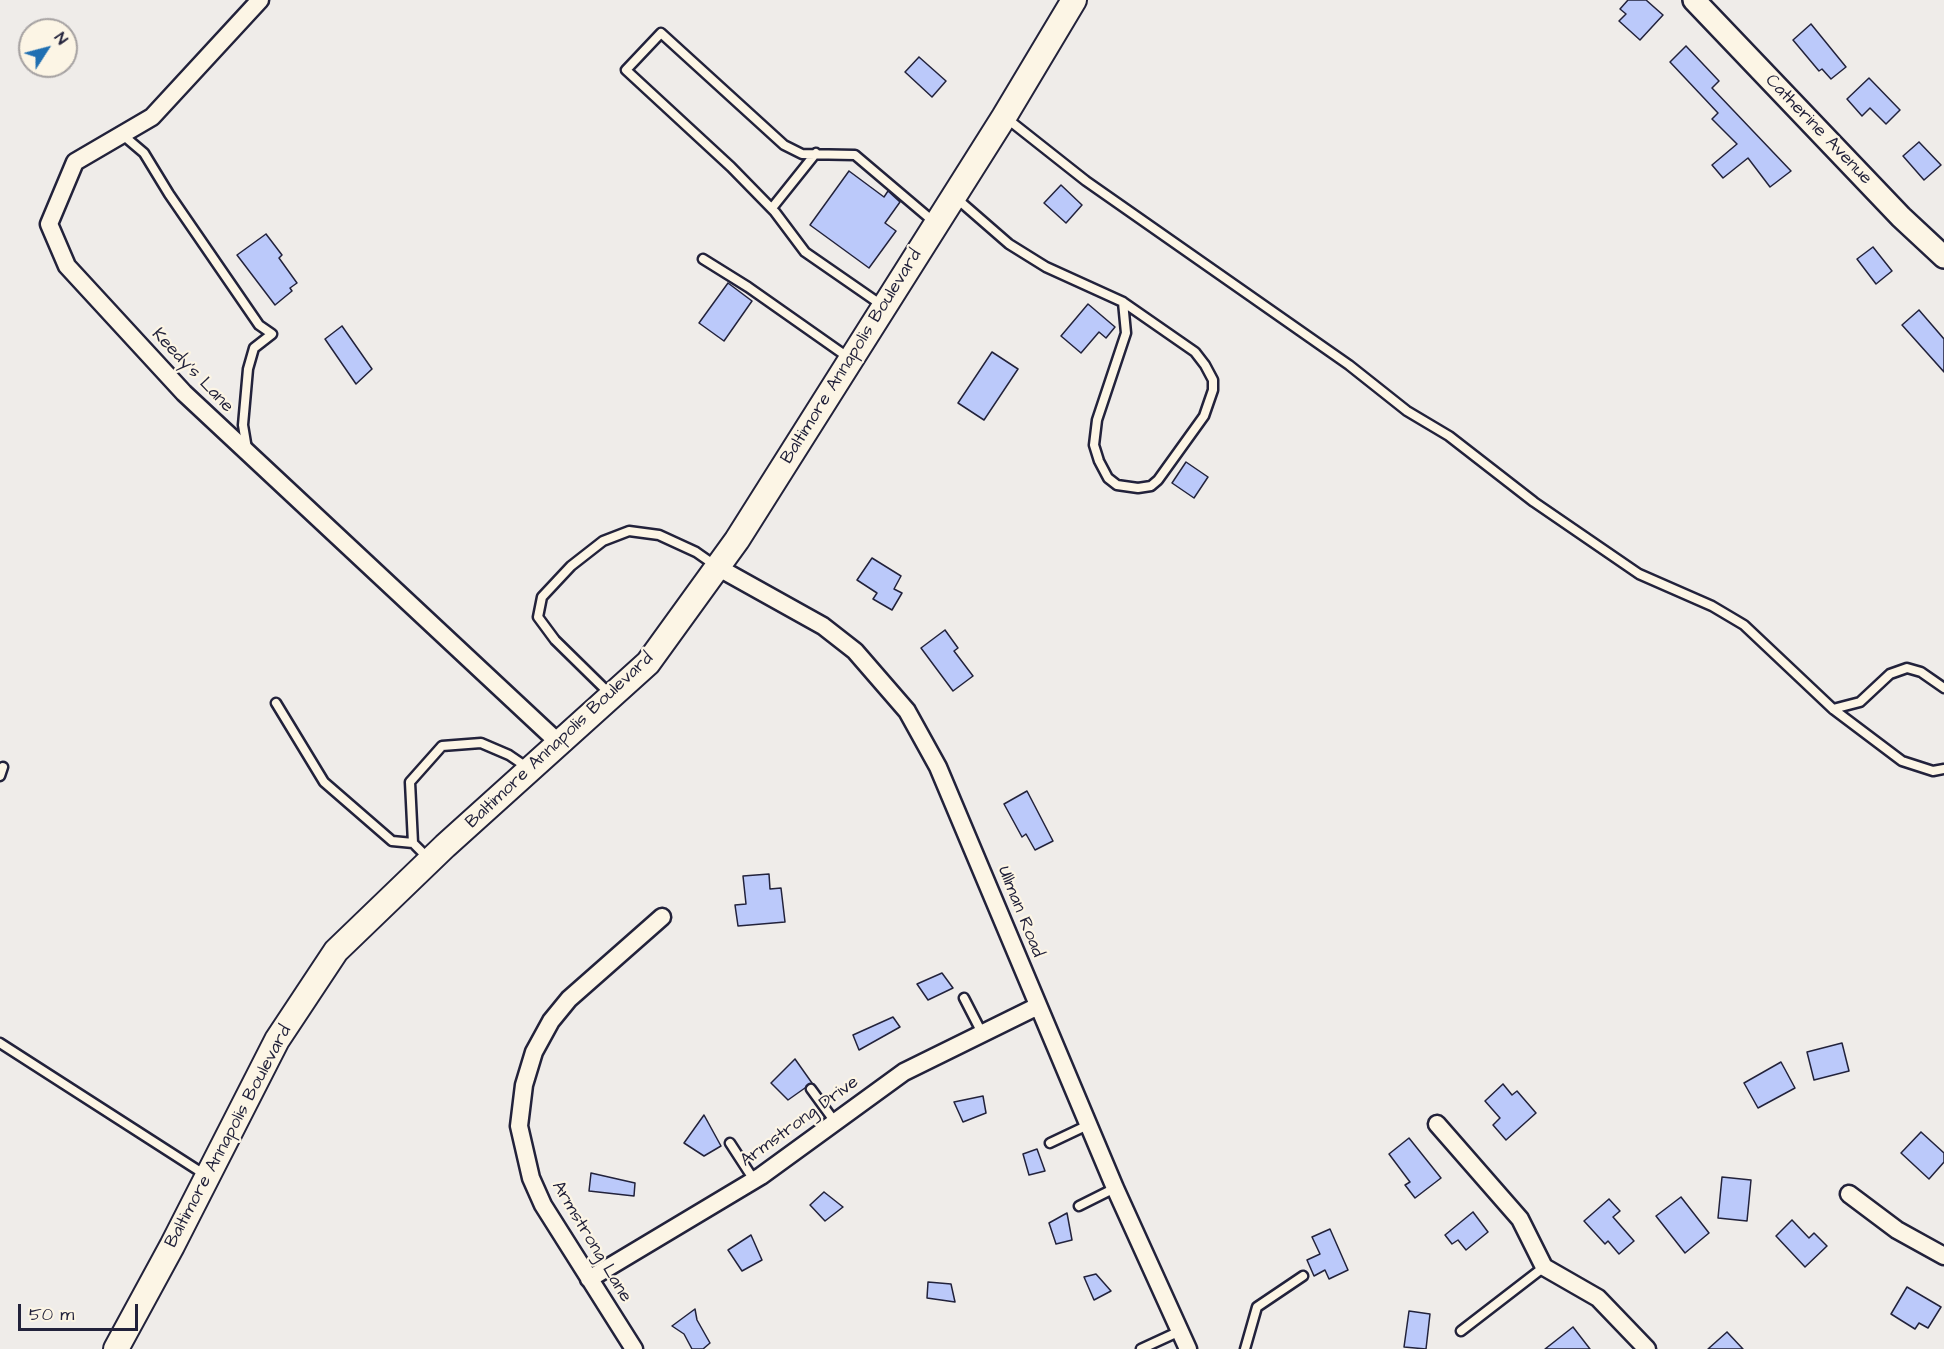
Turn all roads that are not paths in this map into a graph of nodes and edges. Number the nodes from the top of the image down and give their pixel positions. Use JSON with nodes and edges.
{"nodes":[{"id":1,"x":260,"y":0,"type":"edge"},
{"id":2,"x":1074,"y":0,"type":"edge"},
{"id":3,"x":1699,"y":1,"type":"edge"},
{"id":4,"x":1004,"y":117,"type":"junction"},
{"id":5,"x":124,"y":136,"type":"junction"},
{"id":6,"x":816,"y":153,"type":"junction"},
{"id":7,"x":953,"y":195,"type":"junction"},
{"id":8,"x":772,"y":208,"type":"junction"},
{"id":9,"x":935,"y":223,"type":"junction"},
{"id":10,"x":1944,"y":257,"type":"edge"},
{"id":11,"x":703,"y":259,"type":"dead end"},
{"id":12,"x":1123,"y":302,"type":"junction"},
{"id":13,"x":884,"y":306,"type":"junction"},
{"id":14,"x":851,"y":359,"type":"junction"},
{"id":15,"x":248,"y":453,"type":"junction"},
{"id":16,"x":719,"y":568,"type":"junction"},
{"id":17,"x":1944,"y":688,"type":"edge"},
{"id":18,"x":612,"y":696,"type":"junction"},
{"id":19,"x":276,"y":703,"type":"dead end"},
{"id":20,"x":1833,"y":709,"type":"junction"},
{"id":21,"x":560,"y":744,"type":"junction"},
{"id":22,"x":1944,"y":769,"type":"edge"},
{"id":23,"x":531,"y":770,"type":"junction"},
{"id":24,"x":413,"y":843,"type":"junction"},
{"id":25,"x":430,"y":861,"type":"junction"},
{"id":26,"x":662,"y":917,"type":"dead end"},
{"id":27,"x":964,"y":998,"type":"dead end"},
{"id":28,"x":1038,"y":1006,"type":"junction"},
{"id":29,"x":982,"y":1033,"type":"junction"},
{"id":30,"x":0,"y":1044,"type":"edge"},
{"id":31,"x":811,"y":1089,"type":"dead end"},
{"id":32,"x":835,"y":1122,"type":"junction"},
{"id":33,"x":1437,"y":1124,"type":"dead end"},
{"id":34,"x":1088,"y":1125,"type":"junction"},
{"id":35,"x":730,"y":1143,"type":"dead end"},
{"id":36,"x":1050,"y":1143,"type":"dead end"},
{"id":37,"x":207,"y":1176,"type":"junction"},
{"id":38,"x":754,"y":1180,"type":"junction"},
{"id":39,"x":1115,"y":1188,"type":"junction"},
{"id":40,"x":1849,"y":1194,"type":"dead end"},
{"id":41,"x":1079,"y":1206,"type":"dead end"},
{"id":42,"x":1944,"y":1256,"type":"edge"},
{"id":43,"x":1544,"y":1268,"type":"junction"},
{"id":44,"x":1303,"y":1276,"type":"dead end"},
{"id":45,"x":589,"y":1279,"type":"junction"},
{"id":46,"x":1180,"y":1331,"type":"junction"},
{"id":47,"x":1461,"y":1331,"type":"dead end"},
{"id":48,"x":116,"y":1349,"type":"edge"},
{"id":49,"x":634,"y":1349,"type":"edge"},
{"id":50,"x":1141,"y":1349,"type":"edge"},
{"id":51,"x":1188,"y":1349,"type":"edge"},
{"id":52,"x":1245,"y":1349,"type":"edge"},
{"id":53,"x":1647,"y":1349,"type":"edge"}],
"edges":[{"from":1,"to":5,"type":"street","name":"Keedy's Lane"},
{"from":2,"to":4,"type":"main road","name":"Baltimore Annapolis Boulevard"},
{"from":3,"to":10,"type":"street","name":"Catherine Avenue"},
{"from":4,"to":7,"type":"main road","name":"Baltimore Annapolis Boulevard"},
{"from":4,"to":20,"type":"lane"},
{"from":5,"to":15,"type":"lane"},
{"from":5,"to":15,"type":"street","name":"Keedy's Lane"},
{"from":6,"to":8,"type":"lane"},
{"from":6,"to":8,"type":"lane"},
{"from":6,"to":9,"type":"lane"},
{"from":7,"to":9,"type":"main road","name":"Baltimore Annapolis Boulevard"},
{"from":7,"to":12,"type":"lane"},
{"from":8,"to":13,"type":"lane"},
{"from":9,"to":13,"type":"main road","name":"Baltimore Annapolis Boulevard"},
{"from":11,"to":14,"type":"lane"},
{"from":12,"to":12,"type":"lane"},
{"from":13,"to":14,"type":"main road","name":"Baltimore Annapolis Boulevard"},
{"from":14,"to":16,"type":"main road","name":"Baltimore Annapolis Boulevard"},
{"from":15,"to":21,"type":"street","name":"Keedy's Lane"},
{"from":16,"to":18,"type":"main road","name":"Baltimore Annapolis Boulevard"},
{"from":16,"to":18,"type":"lane"},
{"from":16,"to":28,"type":"street","name":"Ullman Road"},
{"from":17,"to":20,"type":"lane"},
{"from":18,"to":21,"type":"main road","name":"Baltimore Annapolis Boulevard"},
{"from":19,"to":24,"type":"lane"},
{"from":20,"to":22,"type":"lane"},
{"from":21,"to":23,"type":"main road","name":"Baltimore Annapolis Boulevard"},
{"from":23,"to":24,"type":"lane"},
{"from":23,"to":25,"type":"main road","name":"Baltimore Annapolis Boulevard"},
{"from":24,"to":25,"type":"lane"},
{"from":25,"to":37,"type":"main road","name":"Baltimore Annapolis Boulevard"},
{"from":26,"to":45,"type":"street","name":"Armstrong Lane"},
{"from":27,"to":29,"type":"lane"},
{"from":28,"to":29,"type":"street","name":"Armstrong Drive"},
{"from":28,"to":34,"type":"street","name":"Ullman Road"},
{"from":29,"to":32,"type":"street","name":"Armstrong Drive"},
{"from":30,"to":37,"type":"lane"},
{"from":31,"to":32,"type":"lane"},
{"from":32,"to":38,"type":"street","name":"Armstrong Drive"},
{"from":33,"to":43,"type":"street"},
{"from":34,"to":36,"type":"lane"},
{"from":34,"to":39,"type":"street","name":"Ullman Road"},
{"from":35,"to":38,"type":"lane"},
{"from":37,"to":48,"type":"main road","name":"Baltimore Annapolis Boulevard"},
{"from":38,"to":45,"type":"street","name":"Armstrong Drive"},
{"from":39,"to":41,"type":"lane"},
{"from":39,"to":46,"type":"street","name":"Ullman Road"},
{"from":40,"to":42,"type":"street"},
{"from":43,"to":47,"type":"lane"},
{"from":43,"to":53,"type":"street"},
{"from":44,"to":52,"type":"lane"},
{"from":45,"to":49,"type":"street","name":"Armstrong Lane"},
{"from":46,"to":50,"type":"lane"},
{"from":46,"to":51,"type":"street","name":"Ullman Road"}]}
